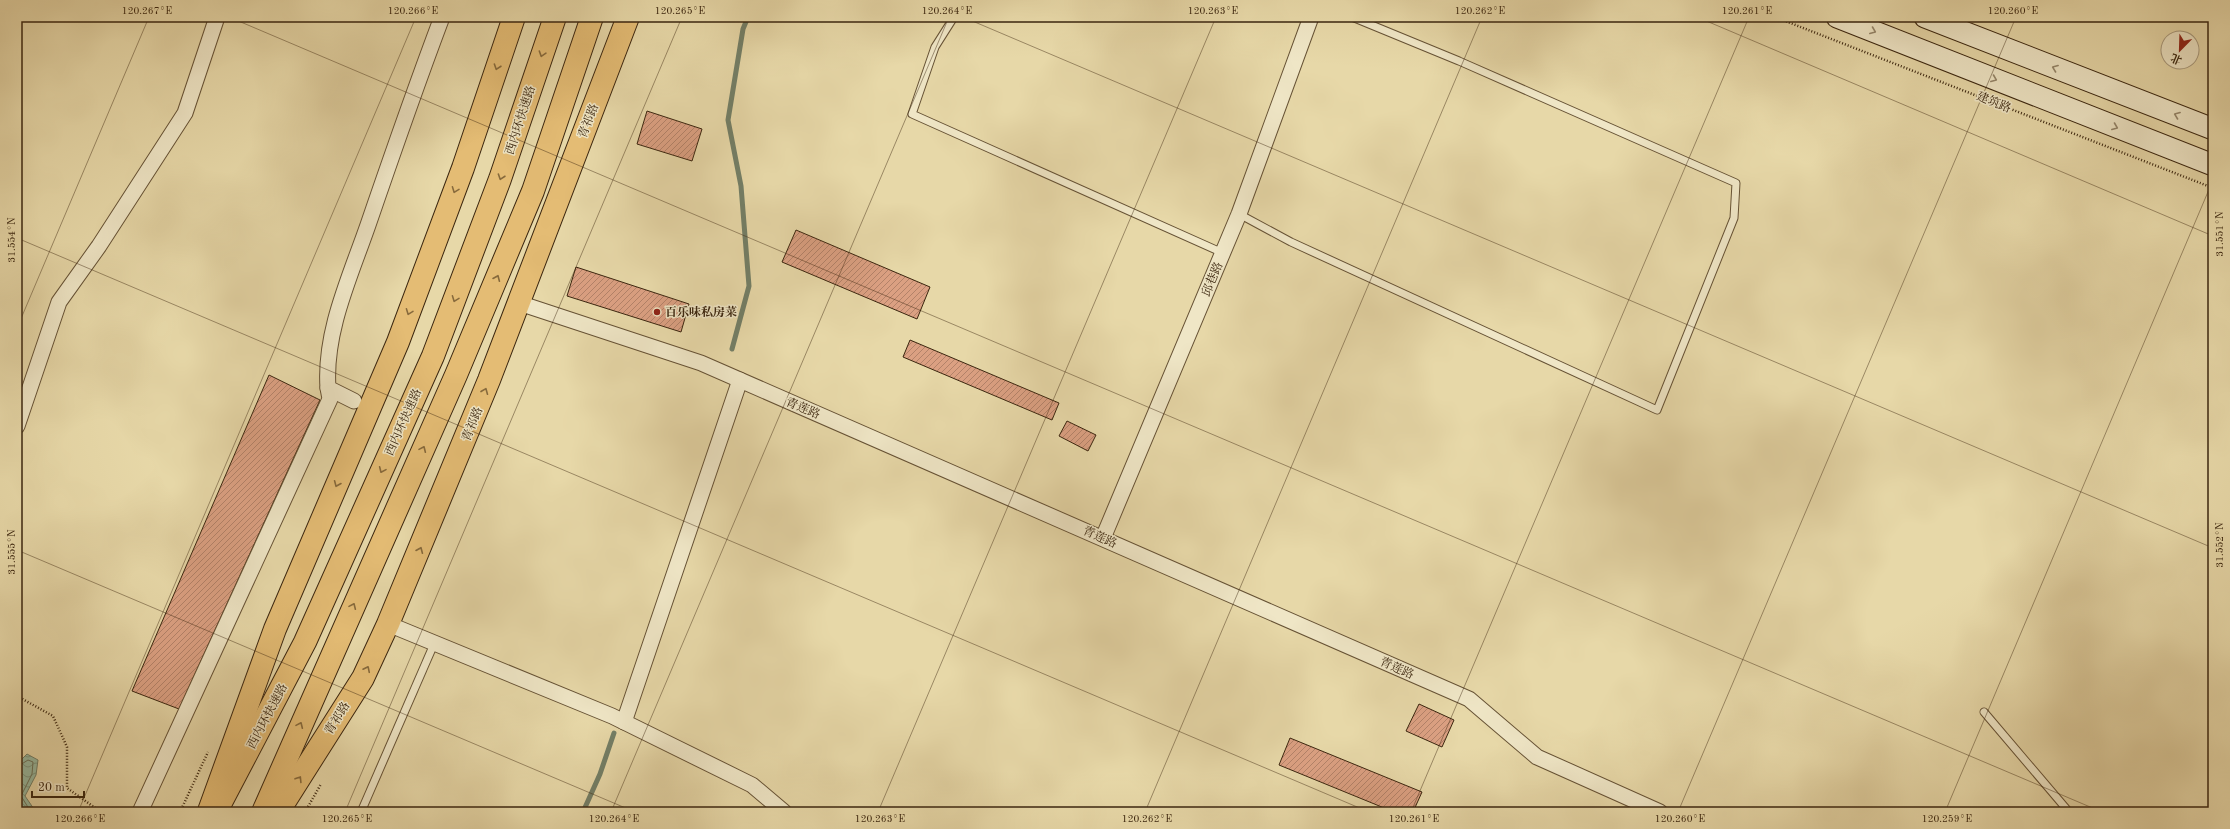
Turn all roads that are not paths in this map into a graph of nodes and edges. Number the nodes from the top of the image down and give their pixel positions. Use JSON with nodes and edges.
{"nodes":[{"id":1,"x":218,"y":17,"type":"edge"},
{"id":2,"x":442,"y":17,"type":"edge"},
{"id":3,"x":514,"y":17,"type":"edge"},
{"id":4,"x":555,"y":17,"type":"edge"},
{"id":5,"x":592,"y":17,"type":"edge"},
{"id":6,"x":628,"y":17,"type":"edge"},
{"id":7,"x":954,"y":17,"type":"edge"},
{"id":8,"x":1311,"y":17,"type":"edge"},
{"id":9,"x":1352,"y":17,"type":"edge"},
{"id":10,"x":1837,"y":17,"type":"edge"},
{"id":11,"x":1925,"y":17,"type":"edge"},
{"id":12,"x":2213,"y":129,"type":"edge"},
{"id":13,"x":2213,"y":165,"type":"edge"},
{"id":14,"x":1239,"y":214,"type":"junction"},
{"id":15,"x":1223,"y":253,"type":"junction"},
{"id":16,"x":519,"y":303,"type":"junction"},
{"id":17,"x":740,"y":380,"type":"junction"},
{"id":18,"x":328,"y":388,"type":"junction"},
{"id":19,"x":354,"y":401,"type":"dead end"},
{"id":20,"x":17,"y":426,"type":"edge"},
{"id":21,"x":1103,"y":538,"type":"junction"},
{"id":22,"x":388,"y":624,"type":"junction"},
{"id":23,"x":434,"y":644,"type":"junction"},
{"id":24,"x":1984,"y":712,"type":"dead end"},
{"id":25,"x":624,"y":722,"type":"junction"},
{"id":26,"x":140,"y":812,"type":"edge"},
{"id":27,"x":208,"y":812,"type":"edge"},
{"id":28,"x":216,"y":812,"type":"edge"},
{"id":29,"x":263,"y":812,"type":"edge"},
{"id":30,"x":278,"y":812,"type":"edge"},
{"id":31,"x":361,"y":812,"type":"edge"},
{"id":32,"x":784,"y":812,"type":"edge"},
{"id":33,"x":1660,"y":812,"type":"edge"},
{"id":34,"x":2069,"y":812,"type":"edge"}],
"edges":[{"from":1,"to":20,"type":"street"},
{"from":2,"to":18,"type":"street"},
{"from":3,"to":27,"type":"main road","one_way":true},
{"from":4,"to":28,"type":"main road","name":"西内环快速路","one_way":true},
{"from":29,"to":5,"type":"main road","one_way":true},
{"from":6,"to":16,"type":"main road","name":"青祁路"},
{"from":7,"to":15,"type":"lane"},
{"from":8,"to":14,"type":"street","name":"邱巷路"},
{"from":9,"to":14,"type":"lane"},
{"from":10,"to":13,"type":"main road","name":"建筑路","one_way":true},
{"from":12,"to":11,"type":"main road","one_way":true},
{"from":14,"to":15,"type":"street","name":"邱巷路"},
{"from":15,"to":21,"type":"street","name":"邱巷路"},
{"from":16,"to":17,"type":"street","name":"青莲路"},
{"from":22,"to":16,"type":"main road","name":"青祁路","one_way":true},
{"from":17,"to":21,"type":"street","name":"青莲路"},
{"from":17,"to":25,"type":"street"},
{"from":18,"to":19,"type":"street"},
{"from":18,"to":26,"type":"street"},
{"from":21,"to":33,"type":"street","name":"青莲路"},
{"from":22,"to":23,"type":"street"},
{"from":30,"to":22,"type":"main road","name":"青祁路","one_way":true},
{"from":23,"to":25,"type":"street"},
{"from":23,"to":31,"type":"lane"},
{"from":24,"to":34,"type":"lane"},
{"from":25,"to":32,"type":"street"}]}
